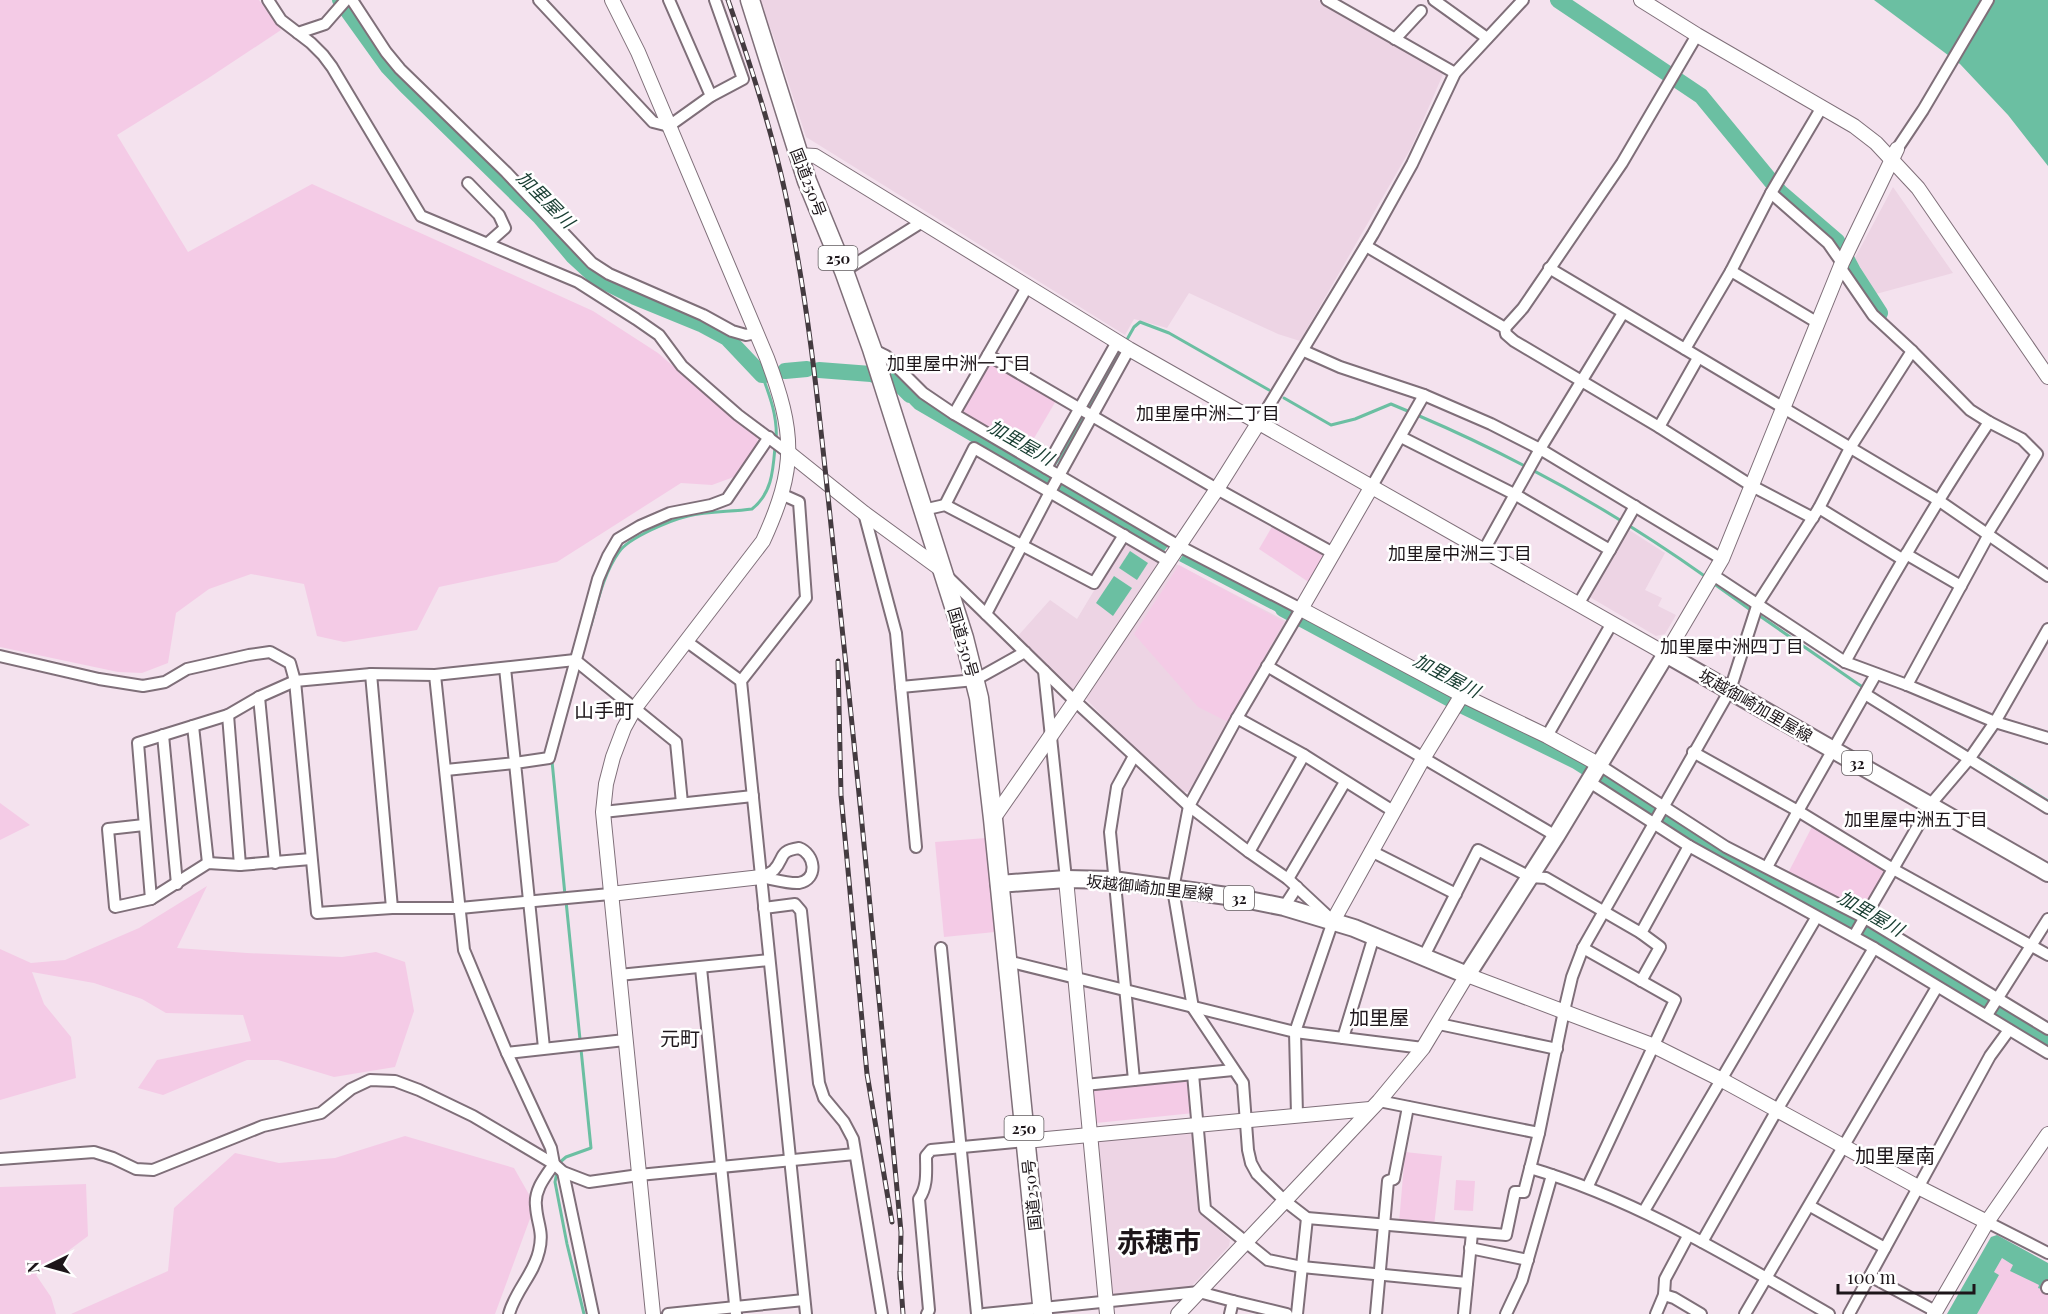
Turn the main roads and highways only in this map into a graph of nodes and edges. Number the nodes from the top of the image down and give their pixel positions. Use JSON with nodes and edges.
{"nodes":[{"id":1,"x":750,"y":0,"type":"edge"},
{"id":2,"x":2048,"y":873,"type":"edge"},
{"id":3,"x":999,"y":884,"type":"junction"},
{"id":4,"x":1043,"y":1311,"type":"edge"}],
"edges":[{"from":1,"to":3,"type":"highway","name":"国道250号","number":"250"},
{"from":2,"to":3,"type":"main road","name":"坂越御崎加里屋線","number":"32"},
{"from":3,"to":4,"type":"highway","name":"国道250号","number":"250"}]}
